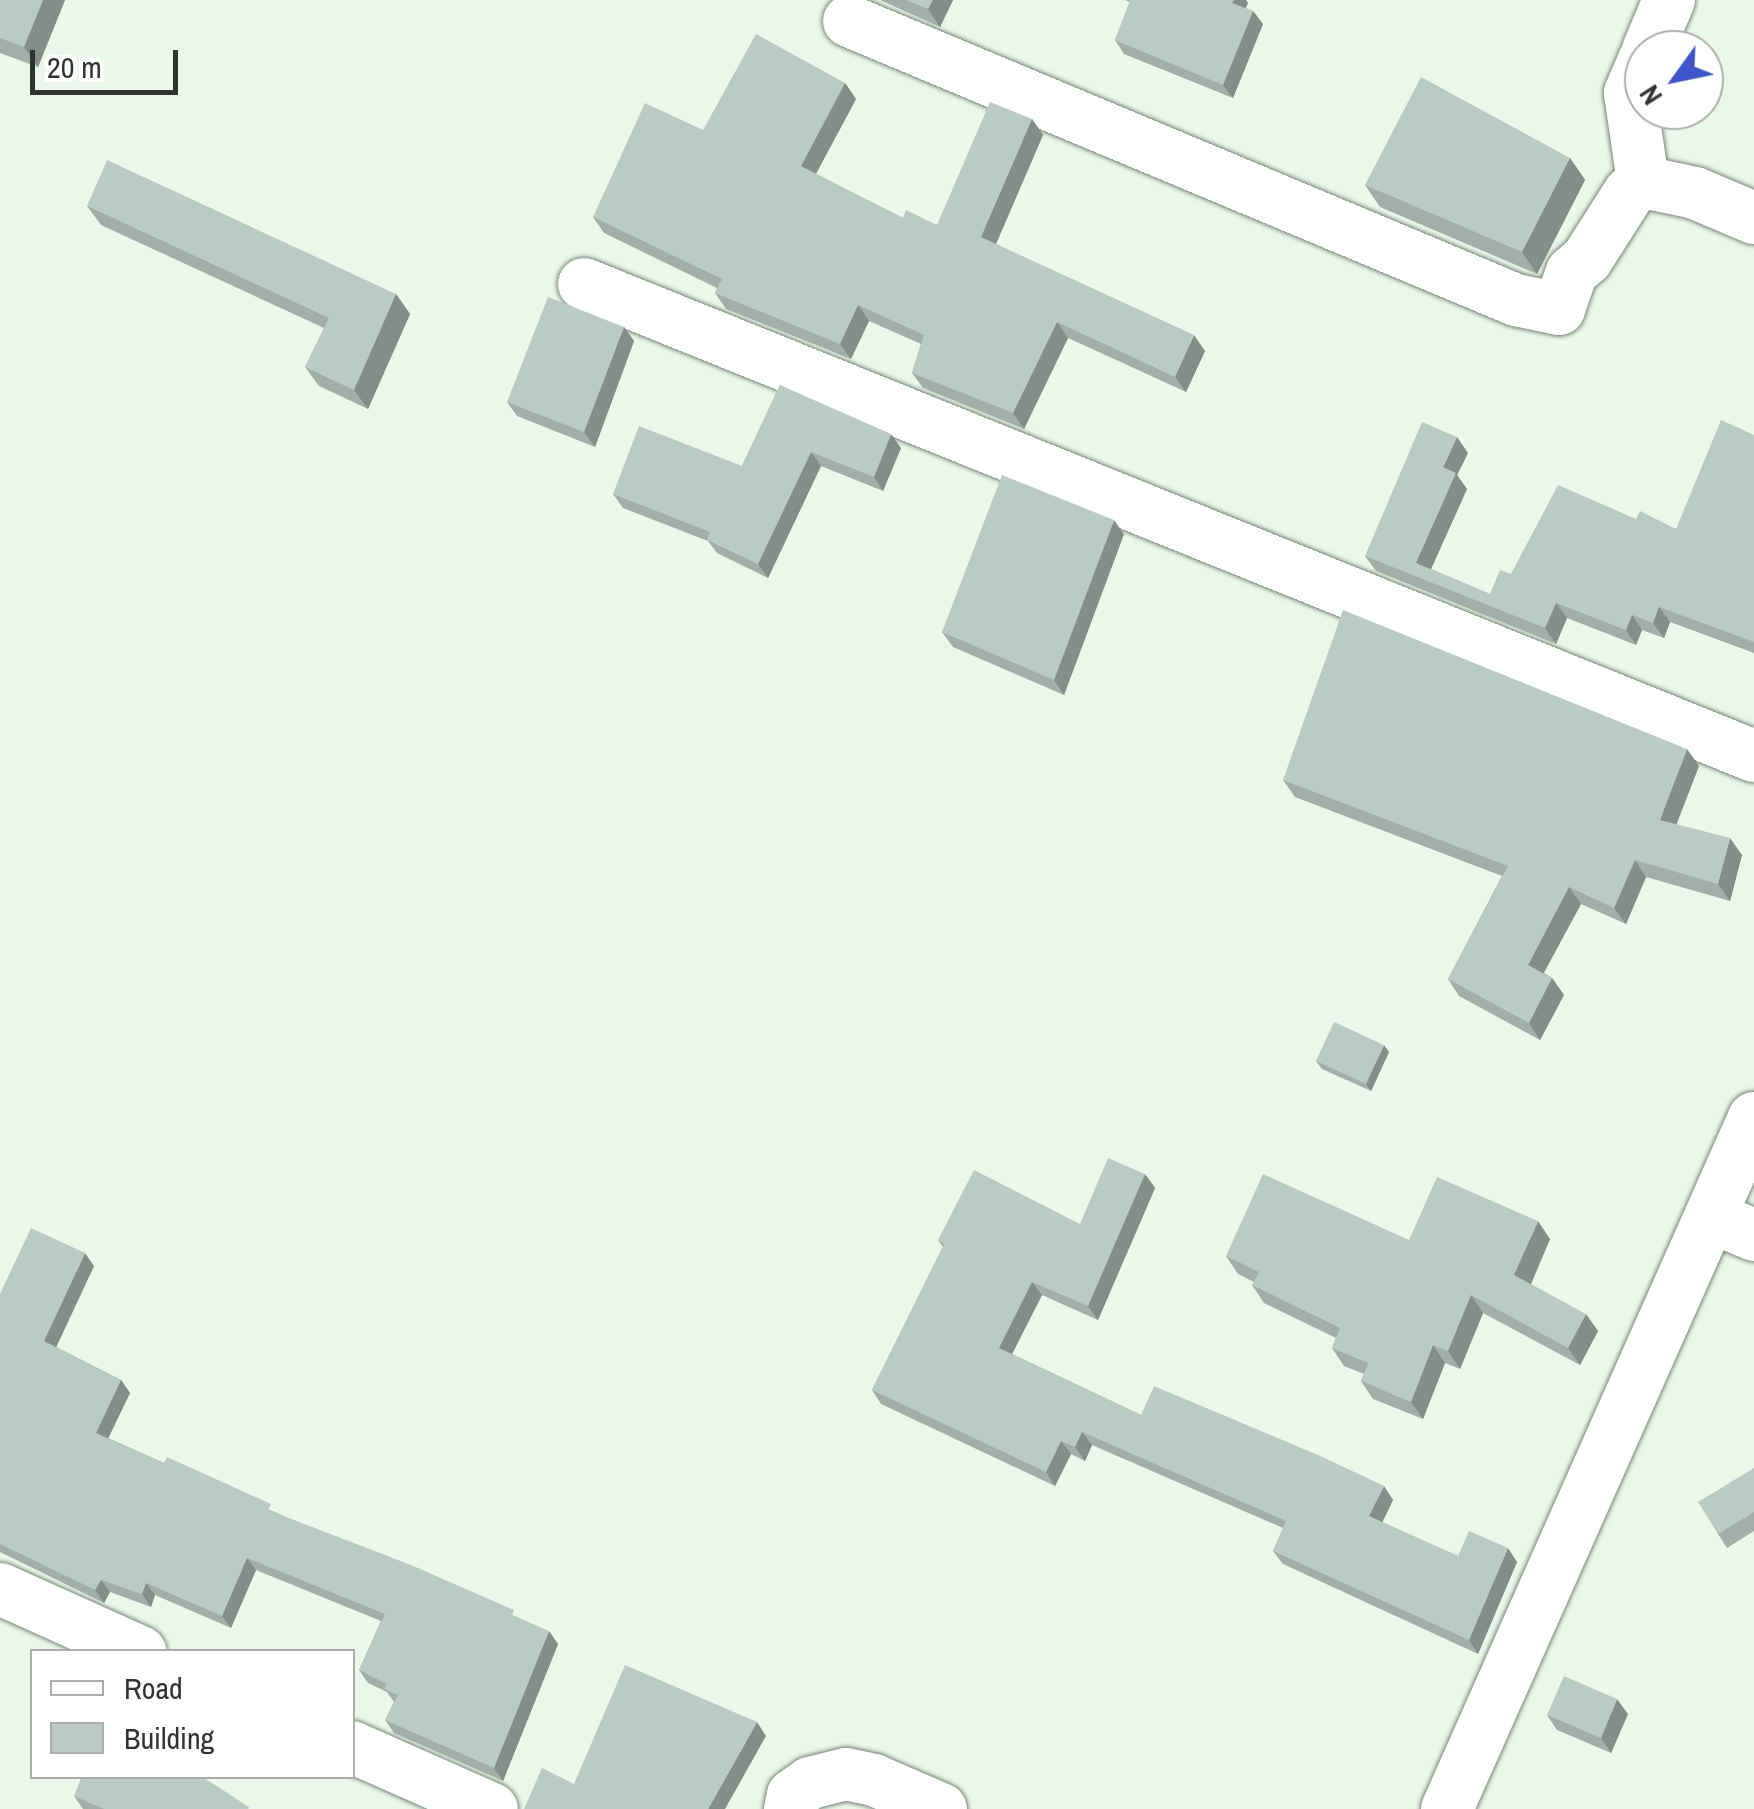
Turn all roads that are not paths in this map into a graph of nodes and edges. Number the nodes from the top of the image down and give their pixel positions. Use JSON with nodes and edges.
{"nodes":[{"id":1,"x":1669,"y":0,"type":"edge"},
{"id":2,"x":848,"y":21,"type":"dead end"},
{"id":3,"x":1656,"y":30,"type":"edge"},
{"id":4,"x":1635,"y":130,"type":"edge"},
{"id":5,"x":1643,"y":182,"type":"junction"},
{"id":6,"x":1754,"y":218,"type":"edge"},
{"id":7,"x":584,"y":284,"type":"dead end"},
{"id":8,"x":1754,"y":756,"type":"edge"},
{"id":9,"x":1754,"y":1118,"type":"edge"},
{"id":10,"x":1732,"y":1226,"type":"edge"},
{"id":11,"x":0,"y":1589,"type":"edge"},
{"id":12,"x":133,"y":1649,"type":"edge"},
{"id":13,"x":355,"y":1748,"type":"edge"},
{"id":14,"x":492,"y":1809,"type":"edge"},
{"id":15,"x":790,"y":1809,"type":"edge"},
{"id":16,"x":941,"y":1809,"type":"edge"},
{"id":17,"x":1447,"y":1809,"type":"edge"}],
"edges":[{"from":1,"to":3,"type":"street"},
{"from":2,"to":5,"type":"street"},
{"from":4,"to":5,"type":"street"},
{"from":5,"to":6,"type":"street"},
{"from":7,"to":8,"type":"street"},
{"from":9,"to":10,"type":"street"},
{"from":10,"to":17,"type":"street"},
{"from":11,"to":12,"type":"street"},
{"from":13,"to":14,"type":"street"},
{"from":15,"to":16,"type":"street"}]}
